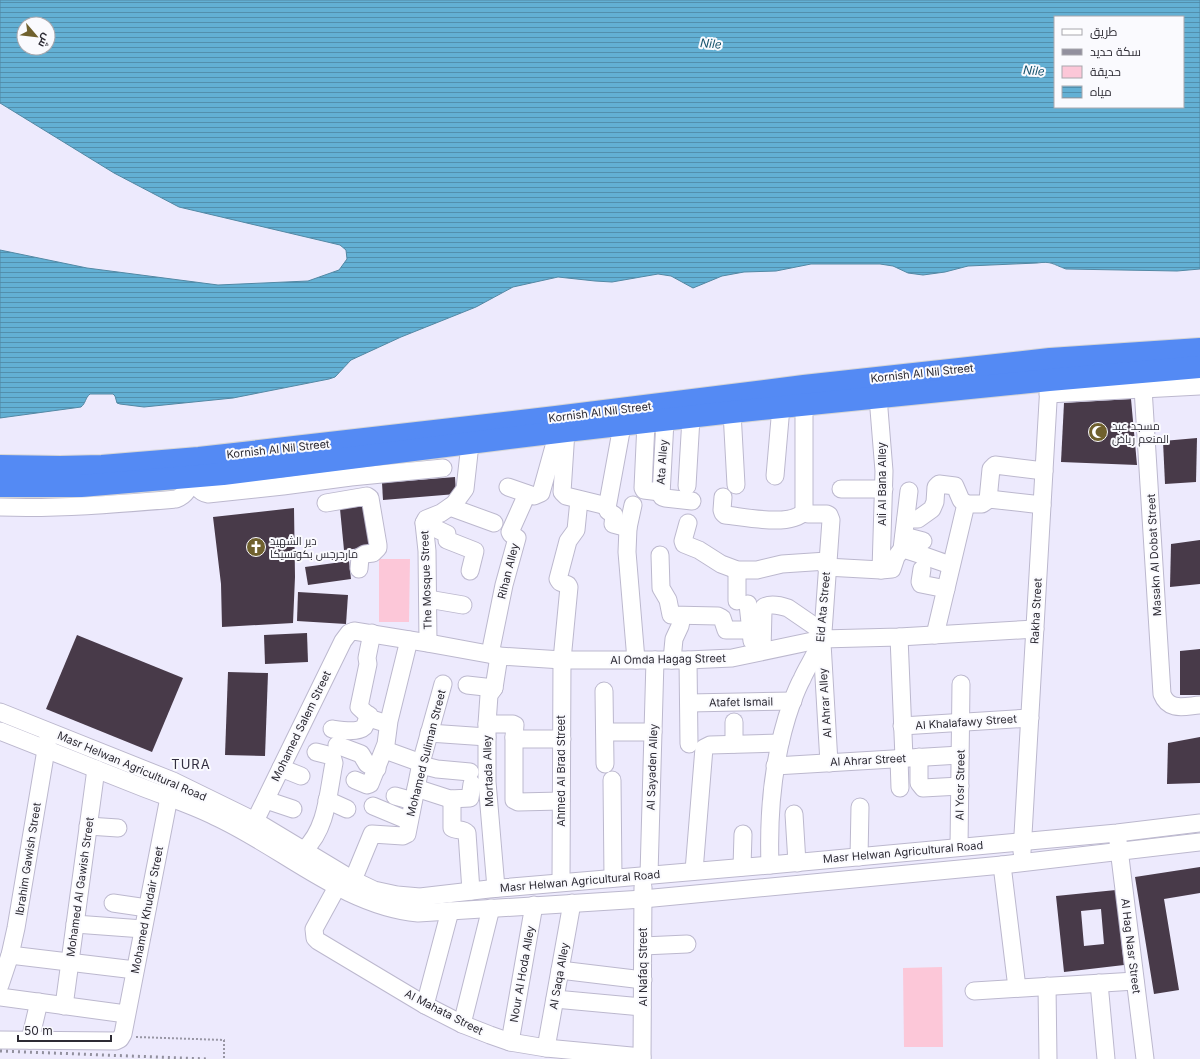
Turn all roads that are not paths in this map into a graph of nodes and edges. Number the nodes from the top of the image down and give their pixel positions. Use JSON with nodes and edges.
{"nodes":[{"id":1,"x":1200,"y":349,"type":"edge"},
{"id":2,"x":1200,"y":368,"type":"edge"},
{"id":3,"x":1049,"y":378,"type":"junction"},
{"id":4,"x":1143,"y":381,"type":"junction"},
{"id":5,"x":1200,"y":386,"type":"edge"},
{"id":6,"x":804,"y":396,"type":"junction"},
{"id":7,"x":878,"y":397,"type":"junction"},
{"id":8,"x":781,"y":407,"type":"junction"},
{"id":9,"x":732,"y":412,"type":"junction"},
{"id":10,"x":691,"y":418,"type":"junction"},
{"id":11,"x":656,"y":422,"type":"junction"},
{"id":12,"x":622,"y":426,"type":"junction"},
{"id":13,"x":562,"y":432,"type":"junction"},
{"id":14,"x":470,"y":444,"type":"junction"},
{"id":15,"x":0,"y":466,"type":"edge"},
{"id":16,"x":351,"y":468,"type":"junction"},
{"id":17,"x":442,"y":468,"type":"dead end"},
{"id":18,"x":1044,"y":471,"type":"junction"},
{"id":19,"x":775,"y":476,"type":"dead end"},
{"id":20,"x":193,"y":477,"type":"junction"},
{"id":21,"x":736,"y":485,"type":"dead end"},
{"id":22,"x":0,"y":486,"type":"edge"},
{"id":23,"x":508,"y":487,"type":"dead end"},
{"id":24,"x":841,"y":489,"type":"dead end"},
{"id":25,"x":884,"y":489,"type":"junction"},
{"id":26,"x":909,"y":491,"type":"dead end"},
{"id":27,"x":527,"y":494,"type":"junction"},
{"id":28,"x":723,"y":497,"type":"dead end"},
{"id":29,"x":352,"y":499,"type":"junction"},
{"id":30,"x":989,"y":499,"type":"junction"},
{"id":31,"x":579,"y":500,"type":"junction"},
{"id":32,"x":326,"y":503,"type":"dead end"},
{"id":33,"x":966,"y":504,"type":"junction"},
{"id":34,"x":633,"y":505,"type":"dead end"},
{"id":35,"x":1042,"y":505,"type":"junction"},
{"id":36,"x":607,"y":506,"type":"junction"},
{"id":37,"x":0,"y":507,"type":"edge"},
{"id":38,"x":450,"y":507,"type":"junction"},
{"id":39,"x":804,"y":512,"type":"junction"},
{"id":40,"x":906,"y":519,"type":"junction"},
{"id":41,"x":424,"y":523,"type":"junction"},
{"id":42,"x":494,"y":523,"type":"dead end"},
{"id":43,"x":688,"y":523,"type":"dead end"},
{"id":44,"x":628,"y":528,"type":"junction"},
{"id":45,"x":923,"y":541,"type":"dead end"},
{"id":46,"x":903,"y":543,"type":"junction"},
{"id":47,"x":660,"y":555,"type":"dead end"},
{"id":48,"x":827,"y":564,"type":"junction"},
{"id":49,"x":951,"y":565,"type":"junction"},
{"id":50,"x":359,"y":569,"type":"dead end"},
{"id":51,"x":922,"y":569,"type":"dead end"},
{"id":52,"x":737,"y":570,"type":"junction"},
{"id":53,"x":887,"y":570,"type":"junction"},
{"id":54,"x":470,"y":571,"type":"dead end"},
{"id":55,"x":946,"y":589,"type":"junction"},
{"id":56,"x":428,"y":599,"type":"junction"},
{"id":57,"x":463,"y":605,"type":"dead end"},
{"id":58,"x":682,"y":616,"type":"junction"},
{"id":59,"x":1035,"y":629,"type":"junction"},
{"id":60,"x":751,"y":630,"type":"junction"},
{"id":61,"x":349,"y":633,"type":"joint"},
{"id":62,"x":372,"y":633,"type":"junction"},
{"id":63,"x":935,"y":635,"type":"junction"},
{"id":64,"x":898,"y":637,"type":"junction"},
{"id":65,"x":822,"y":638,"type":"junction"},
{"id":66,"x":409,"y":640,"type":"junction"},
{"id":67,"x":428,"y":643,"type":"junction"},
{"id":68,"x":758,"y":652,"type":"junction"},
{"id":69,"x":494,"y":655,"type":"junction"},
{"id":70,"x":562,"y":660,"type":"junction"},
{"id":71,"x":636,"y":660,"type":"junction"},
{"id":72,"x":655,"y":660,"type":"junction"},
{"id":73,"x":680,"y":660,"type":"junction"},
{"id":74,"x":443,"y":684,"type":"dead end"},
{"id":75,"x":961,"y":684,"type":"dead end"},
{"id":76,"x":467,"y":685,"type":"dead end"},
{"id":77,"x":494,"y":688,"type":"junction"},
{"id":78,"x":604,"y":691,"type":"dead end"},
{"id":79,"x":793,"y":701,"type":"junction"},
{"id":80,"x":689,"y":703,"type":"junction"},
{"id":81,"x":1200,"y":705,"type":"edge"},
{"id":82,"x":0,"y":712,"type":"edge"},
{"id":83,"x":368,"y":715,"type":"junction"},
{"id":84,"x":1030,"y":718,"type":"junction"},
{"id":85,"x":734,"y":722,"type":"dead end"},
{"id":86,"x":960,"y":722,"type":"junction"},
{"id":87,"x":388,"y":724,"type":"junction"},
{"id":88,"x":902,"y":726,"type":"junction"},
{"id":89,"x":332,"y":729,"type":"dead end"},
{"id":90,"x":487,"y":730,"type":"junction"},
{"id":91,"x":0,"y":731,"type":"edge"},
{"id":92,"x":49,"y":732,"type":"junction"},
{"id":93,"x":605,"y":732,"type":"junction"},
{"id":94,"x":653,"y":732,"type":"junction"},
{"id":95,"x":429,"y":733,"type":"junction"},
{"id":96,"x":514,"y":737,"type":"junction"},
{"id":97,"x":562,"y":739,"type":"junction"},
{"id":98,"x":780,"y":743,"type":"junction"},
{"id":99,"x":734,"y":744,"type":"junction"},
{"id":100,"x":337,"y":745,"type":"dead end"},
{"id":101,"x":696,"y":747,"type":"junction"},
{"id":102,"x":46,"y":749,"type":"junction"},
{"id":103,"x":385,"y":750,"type":"junction"},
{"id":104,"x":316,"y":752,"type":"dead end"},
{"id":105,"x":960,"y":755,"type":"junction"},
{"id":106,"x":907,"y":758,"type":"junction"},
{"id":107,"x":829,"y":762,"type":"junction"},
{"id":108,"x":421,"y":764,"type":"junction"},
{"id":109,"x":775,"y":766,"type":"junction"},
{"id":110,"x":281,"y":768,"type":"junction"},
{"id":111,"x":96,"y":769,"type":"junction"},
{"id":112,"x":377,"y":769,"type":"junction"},
{"id":113,"x":301,"y":776,"type":"dead end"},
{"id":114,"x":355,"y":780,"type":"dead end"},
{"id":115,"x":173,"y":781,"type":"junction"},
{"id":116,"x":960,"y":786,"type":"junction"},
{"id":117,"x":900,"y":788,"type":"dead end"},
{"id":118,"x":414,"y":795,"type":"junction"},
{"id":119,"x":395,"y":796,"type":"dead end"},
{"id":120,"x":169,"y":798,"type":"junction"},
{"id":121,"x":452,"y":799,"type":"junction"},
{"id":122,"x":266,"y":800,"type":"junction"},
{"id":123,"x":327,"y":800,"type":"junction"},
{"id":124,"x":561,"y":801,"type":"junction"},
{"id":125,"x":373,"y":806,"type":"dead end"},
{"id":126,"x":860,"y":807,"type":"dead end"},
{"id":127,"x":293,"y":809,"type":"dead end"},
{"id":128,"x":347,"y":809,"type":"dead end"},
{"id":129,"x":794,"y":814,"type":"dead end"},
{"id":130,"x":256,"y":821,"type":"junction"},
{"id":131,"x":409,"y":821,"type":"junction"},
{"id":132,"x":1200,"y":823,"type":"edge"},
{"id":133,"x":88,"y":826,"type":"junction"},
{"id":134,"x":118,"y":828,"type":"dead end"},
{"id":135,"x":1117,"y":833,"type":"junction"},
{"id":136,"x":743,"y":834,"type":"dead end"},
{"id":137,"x":1022,"y":841,"type":"junction"},
{"id":138,"x":1200,"y":842,"type":"edge"},
{"id":139,"x":959,"y":847,"type":"junction"},
{"id":140,"x":304,"y":850,"type":"junction"},
{"id":141,"x":1119,"y":852,"type":"junction"},
{"id":142,"x":859,"y":857,"type":"junction"},
{"id":143,"x":797,"y":863,"type":"junction"},
{"id":144,"x":1021,"y":863,"type":"junction"},
{"id":145,"x":770,"y":865,"type":"junction"},
{"id":146,"x":1002,"y":865,"type":"junction"},
{"id":147,"x":742,"y":867,"type":"junction"},
{"id":148,"x":694,"y":871,"type":"junction"},
{"id":149,"x":646,"y":875,"type":"junction"},
{"id":150,"x":613,"y":878,"type":"junction"},
{"id":151,"x":353,"y":880,"type":"junction"},
{"id":152,"x":560,"y":882,"type":"junction"},
{"id":153,"x":337,"y":887,"type":"junction"},
{"id":154,"x":496,"y":888,"type":"junction"},
{"id":155,"x":471,"y":891,"type":"junction"},
{"id":156,"x":643,"y":899,"type":"junction"},
{"id":157,"x":113,"y":903,"type":"dead end"},
{"id":158,"x":572,"y":903,"type":"junction"},
{"id":159,"x":534,"y":906,"type":"junction"},
{"id":160,"x":147,"y":908,"type":"junction"},
{"id":161,"x":491,"y":908,"type":"junction"},
{"id":162,"x":450,"y":911,"type":"junction"},
{"id":163,"x":75,"y":924,"type":"junction"},
{"id":164,"x":143,"y":929,"type":"junction"},
{"id":165,"x":8,"y":943,"type":"edge"},
{"id":166,"x":687,"y":944,"type":"dead end"},
{"id":167,"x":643,"y":946,"type":"junction"},
{"id":168,"x":70,"y":962,"type":"junction"},
{"id":169,"x":135,"y":970,"type":"junction"},
{"id":170,"x":560,"y":970,"type":"junction"},
{"id":171,"x":643,"y":980,"type":"junction"},
{"id":172,"x":1135,"y":980,"type":"junction"},
{"id":173,"x":1099,"y":983,"type":"junction"},
{"id":174,"x":0,"y":986,"type":"edge"},
{"id":175,"x":1047,"y":986,"type":"junction"},
{"id":176,"x":1017,"y":988,"type":"junction"},
{"id":177,"x":974,"y":991,"type":"dead end"},
{"id":178,"x":0,"y":997,"type":"edge"},
{"id":179,"x":555,"y":999,"type":"junction"},
{"id":180,"x":39,"y":1002,"type":"junction"},
{"id":181,"x":425,"y":1005,"type":"junction"},
{"id":182,"x":64,"y":1006,"type":"junction"},
{"id":183,"x":642,"y":1007,"type":"junction"},
{"id":184,"x":126,"y":1014,"type":"junction"},
{"id":185,"x":462,"y":1024,"type":"junction"},
{"id":186,"x":0,"y":1040,"type":"edge"},
{"id":187,"x":30,"y":1040,"type":"junction"},
{"id":188,"x":510,"y":1042,"type":"junction"},
{"id":189,"x":546,"y":1048,"type":"junction"},
{"id":190,"x":642,"y":1058,"type":"edge"},
{"id":191,"x":1048,"y":1059,"type":"edge"},
{"id":192,"x":1106,"y":1059,"type":"edge"},
{"id":193,"x":1145,"y":1059,"type":"edge"}],
"edges":[{"from":1,"to":3,"type":"highway","name":"Kornish Al Nil Street"},
{"from":2,"to":4,"type":"highway","name":"Kornish Al Nil Street"},
{"from":3,"to":4,"type":"highway","name":"Kornish Al Nil Street"},
{"from":3,"to":6,"type":"highway","name":"Kornish Al Nil Street"},
{"from":3,"to":7,"type":"highway","name":"Kornish Al Nil Street"},
{"from":3,"to":18,"type":"street","name":"Rakha Street"},
{"from":4,"to":5,"type":"street"},
{"from":4,"to":81,"type":"street","name":"Masakn Al Dobat Street"},
{"from":6,"to":7,"type":"highway","name":"Kornish Al Nil Street"},
{"from":6,"to":8,"type":"highway","name":"Kornish Al Nil Street"},
{"from":6,"to":15,"type":"highway","name":"Kornish Al Nil Street"},
{"from":6,"to":39,"type":"street"},
{"from":7,"to":25,"type":"street","name":"Ali Al Bana Alley"},
{"from":8,"to":9,"type":"highway","name":"Kornish Al Nil Street"},
{"from":8,"to":19,"type":"street"},
{"from":9,"to":10,"type":"highway","name":"Kornish Al Nil Street"},
{"from":9,"to":21,"type":"street"},
{"from":10,"to":11,"type":"highway","name":"Kornish Al Nil Street"},
{"from":10,"to":11,"type":"street","name":"Ata Alley"},
{"from":11,"to":12,"type":"highway","name":"Kornish Al Nil Street"},
{"from":12,"to":13,"type":"highway","name":"Kornish Al Nil Street"},
{"from":12,"to":36,"type":"street"},
{"from":13,"to":14,"type":"highway","name":"Kornish Al Nil Street"},
{"from":13,"to":27,"type":"street"},
{"from":13,"to":31,"type":"street"},
{"from":14,"to":16,"type":"highway","name":"Kornish Al Nil Street"},
{"from":14,"to":38,"type":"street","name":"The Mosque Street"},
{"from":16,"to":17,"type":"street"},
{"from":16,"to":20,"type":"highway","name":"Kornish Al Nil Street"},
{"from":16,"to":29,"type":"street"},
{"from":18,"to":30,"type":"street"},
{"from":18,"to":35,"type":"street","name":"Rakha Street"},
{"from":20,"to":22,"type":"highway","name":"Kornish Al Nil Street"},
{"from":20,"to":37,"type":"street"},
{"from":23,"to":27,"type":"street"},
{"from":24,"to":25,"type":"street"},
{"from":25,"to":53,"type":"street","name":"Ali Al Bana Alley"},
{"from":26,"to":40,"type":"street"},
{"from":27,"to":69,"type":"street","name":"Rihan Alley"},
{"from":28,"to":39,"type":"street"},
{"from":29,"to":32,"type":"street"},
{"from":29,"to":50,"type":"street"},
{"from":30,"to":33,"type":"street"},
{"from":30,"to":35,"type":"street"},
{"from":31,"to":36,"type":"street"},
{"from":31,"to":70,"type":"street","name":"Ahmed Al Brad Street"},
{"from":33,"to":40,"type":"street"},
{"from":33,"to":49,"type":"street"},
{"from":34,"to":44,"type":"street"},
{"from":35,"to":59,"type":"street","name":"Rakha Street"},
{"from":36,"to":44,"type":"street"},
{"from":38,"to":41,"type":"street","name":"The Mosque Street"},
{"from":38,"to":42,"type":"street"},
{"from":39,"to":48,"type":"street","name":"Eid Ata Street"},
{"from":40,"to":46,"type":"street"},
{"from":41,"to":54,"type":"street"},
{"from":41,"to":56,"type":"street","name":"The Mosque Street"},
{"from":43,"to":52,"type":"street"},
{"from":44,"to":71,"type":"street"},
{"from":45,"to":46,"type":"street"},
{"from":46,"to":49,"type":"street"},
{"from":46,"to":53,"type":"street"},
{"from":47,"to":58,"type":"street"},
{"from":48,"to":52,"type":"street"},
{"from":48,"to":53,"type":"street"},
{"from":48,"to":65,"type":"street","name":"Eid Ata Street"},
{"from":49,"to":55,"type":"street"},
{"from":51,"to":55,"type":"street"},
{"from":52,"to":60,"type":"street"},
{"from":55,"to":63,"type":"street"},
{"from":56,"to":57,"type":"street"},
{"from":56,"to":67,"type":"street","name":"The Mosque Street"},
{"from":58,"to":60,"type":"street"},
{"from":58,"to":73,"type":"street"},
{"from":59,"to":63,"type":"street","name":"Al Omda Hagag Street"},
{"from":59,"to":84,"type":"street","name":"Rakha Street"},
{"from":60,"to":68,"type":"street"},
{"from":61,"to":62,"type":"street","name":"Al Omda Hagag Street"},
{"from":61,"to":110,"type":"street","name":"Mohamed Salem Street"},
{"from":62,"to":66,"type":"street","name":"Al Omda Hagag Street"},
{"from":62,"to":83,"type":"street"},
{"from":63,"to":64,"type":"street","name":"Al Omda Hagag Street"},
{"from":64,"to":65,"type":"street","name":"Al Omda Hagag Street"},
{"from":64,"to":88,"type":"street"},
{"from":65,"to":68,"type":"street","name":"Al Omda Hagag Street"},
{"from":65,"to":68,"type":"street"},
{"from":65,"to":79,"type":"street","name":"Eid Ata Street"},
{"from":65,"to":107,"type":"street","name":"Al Ahrar Alley"},
{"from":66,"to":67,"type":"street","name":"Al Omda Hagag Street"},
{"from":66,"to":87,"type":"street"},
{"from":67,"to":69,"type":"street","name":"Al Omda Hagag Street"},
{"from":68,"to":73,"type":"street","name":"Al Omda Hagag Street"},
{"from":69,"to":70,"type":"street","name":"Al Omda Hagag Street"},
{"from":69,"to":77,"type":"street","name":"Mortada Alley"},
{"from":70,"to":71,"type":"street","name":"Al Omda Hagag Street"},
{"from":70,"to":97,"type":"street","name":"Ahmed Al Brad Street"},
{"from":71,"to":72,"type":"street","name":"Al Omda Hagag Street"},
{"from":72,"to":73,"type":"street","name":"Al Omda Hagag Street"},
{"from":72,"to":94,"type":"street","name":"Al Sayaden Alley"},
{"from":73,"to":80,"type":"street"},
{"from":74,"to":95,"type":"street","name":"Mohamed Suliman Street"},
{"from":75,"to":86,"type":"street","name":"Al Yosr Street"},
{"from":76,"to":77,"type":"street"},
{"from":77,"to":90,"type":"street","name":"Mortada Alley"},
{"from":78,"to":93,"type":"street"},
{"from":79,"to":80,"type":"street","name":"Atafet Ismail"},
{"from":79,"to":98,"type":"street","name":"Eid Ata Street"},
{"from":80,"to":101,"type":"street"},
{"from":82,"to":92,"type":"street","name":"Masr Helwan Agricultural Road"},
{"from":83,"to":87,"type":"street"},
{"from":83,"to":89,"type":"street"},
{"from":84,"to":86,"type":"street","name":"Al Khalafawy Street"},
{"from":84,"to":137,"type":"street","name":"Rakha Street"},
{"from":85,"to":99,"type":"street"},
{"from":86,"to":88,"type":"street","name":"Al Khalafawy Street"},
{"from":86,"to":105,"type":"street","name":"Al Yosr Street"},
{"from":87,"to":103,"type":"street"},
{"from":88,"to":106,"type":"street"},
{"from":90,"to":95,"type":"street"},
{"from":90,"to":96,"type":"street"},
{"from":90,"to":154,"type":"street","name":"Mortada Alley"},
{"from":91,"to":102,"type":"street","name":"Masr Helwan Agricultural Road"},
{"from":92,"to":102,"type":"street","name":"Ibrahim Gawish Street"},
{"from":92,"to":115,"type":"street","name":"Masr Helwan Agricultural Road"},
{"from":93,"to":94,"type":"street"},
{"from":93,"to":150,"type":"street"},
{"from":94,"to":149,"type":"street","name":"Al Sayaden Alley"},
{"from":95,"to":108,"type":"street","name":"Mohamed Suliman Street"},
{"from":96,"to":97,"type":"street"},
{"from":96,"to":124,"type":"street"},
{"from":97,"to":124,"type":"street","name":"Ahmed Al Brad Street"},
{"from":98,"to":99,"type":"street"},
{"from":98,"to":109,"type":"street","name":"Eid Ata Street"},
{"from":99,"to":101,"type":"street"},
{"from":100,"to":112,"type":"street"},
{"from":101,"to":148,"type":"street"},
{"from":102,"to":111,"type":"street","name":"Masr Helwan Agricultural Road"},
{"from":102,"to":165,"type":"street","name":"Ibrahim Gawish Street"},
{"from":103,"to":108,"type":"street"},
{"from":103,"to":112,"type":"street"},
{"from":104,"to":123,"type":"street"},
{"from":105,"to":106,"type":"street","name":"Al Ahrar Street"},
{"from":105,"to":116,"type":"street","name":"Al Yosr Street"},
{"from":106,"to":107,"type":"street","name":"Al Ahrar Street"},
{"from":106,"to":116,"type":"street"},
{"from":106,"to":117,"type":"street"},
{"from":107,"to":109,"type":"street","name":"Al Ahrar Street"},
{"from":108,"to":118,"type":"street","name":"Mohamed Suliman Street"},
{"from":108,"to":121,"type":"street"},
{"from":109,"to":145,"type":"street","name":"Eid Ata Street"},
{"from":110,"to":113,"type":"street"},
{"from":110,"to":122,"type":"street","name":"Mohamed Salem Street"},
{"from":111,"to":120,"type":"street","name":"Masr Helwan Agricultural Road"},
{"from":111,"to":133,"type":"street","name":"Mohamed Al Gawish Street"},
{"from":112,"to":114,"type":"street"},
{"from":115,"to":120,"type":"street","name":"Mohamed Khudair Street"},
{"from":115,"to":130,"type":"street","name":"Masr Helwan Agricultural Road"},
{"from":116,"to":139,"type":"street","name":"Al Yosr Street"},
{"from":118,"to":119,"type":"street"},
{"from":118,"to":121,"type":"street"},
{"from":118,"to":131,"type":"street","name":"Mohamed Suliman Street"},
{"from":120,"to":153,"type":"street","name":"Masr Helwan Agricultural Road"},
{"from":120,"to":160,"type":"street","name":"Mohamed Khudair Street"},
{"from":121,"to":155,"type":"street"},
{"from":122,"to":127,"type":"street"},
{"from":122,"to":130,"type":"street","name":"Mohamed Salem Street"},
{"from":123,"to":128,"type":"street"},
{"from":123,"to":140,"type":"street"},
{"from":124,"to":152,"type":"street","name":"Ahmed Al Brad Street"},
{"from":125,"to":131,"type":"street"},
{"from":126,"to":142,"type":"street"},
{"from":129,"to":143,"type":"street"},
{"from":130,"to":140,"type":"street","name":"Masr Helwan Agricultural Road"},
{"from":131,"to":151,"type":"street","name":"Mohamed Suliman Street"},
{"from":132,"to":135,"type":"street","name":"Masr Helwan Agricultural Road"},
{"from":133,"to":134,"type":"street"},
{"from":133,"to":163,"type":"street","name":"Mohamed Al Gawish Street"},
{"from":135,"to":137,"type":"street","name":"Masr Helwan Agricultural Road"},
{"from":135,"to":141,"type":"street","name":"Al Hag Nasr Street"},
{"from":136,"to":147,"type":"street"},
{"from":137,"to":139,"type":"street","name":"Masr Helwan Agricultural Road"},
{"from":137,"to":144,"type":"street","name":"Rakha Street"},
{"from":138,"to":141,"type":"street","name":"Masr Helwan Agricultural Road"},
{"from":139,"to":142,"type":"street","name":"Masr Helwan Agricultural Road"},
{"from":140,"to":151,"type":"street","name":"Masr Helwan Agricultural Road"},
{"from":141,"to":144,"type":"street","name":"Masr Helwan Agricultural Road"},
{"from":141,"to":172,"type":"street","name":"Al Hag Nasr Street"},
{"from":142,"to":143,"type":"street","name":"Masr Helwan Agricultural Road"},
{"from":143,"to":145,"type":"street","name":"Masr Helwan Agricultural Road"},
{"from":144,"to":146,"type":"street","name":"Masr Helwan Agricultural Road"},
{"from":145,"to":147,"type":"street","name":"Masr Helwan Agricultural Road"},
{"from":146,"to":156,"type":"street","name":"Masr Helwan Agricultural Road"},
{"from":146,"to":176,"type":"street"},
{"from":147,"to":148,"type":"street","name":"Masr Helwan Agricultural Road"},
{"from":148,"to":149,"type":"street","name":"Masr Helwan Agricultural Road"},
{"from":149,"to":150,"type":"street","name":"Masr Helwan Agricultural Road"},
{"from":149,"to":156,"type":"street","name":"Al Nafaq Street"},
{"from":150,"to":152,"type":"street","name":"Masr Helwan Agricultural Road"},
{"from":151,"to":155,"type":"street","name":"Masr Helwan Agricultural Road"},
{"from":152,"to":154,"type":"street","name":"Masr Helwan Agricultural Road"},
{"from":153,"to":162,"type":"street","name":"Masr Helwan Agricultural Road"},
{"from":153,"to":181,"type":"street","name":"Al Mahata Street"},
{"from":154,"to":155,"type":"street","name":"Masr Helwan Agricultural Road"},
{"from":156,"to":158,"type":"street","name":"Masr Helwan Agricultural Road"},
{"from":156,"to":167,"type":"street","name":"Al Nafaq Street"},
{"from":157,"to":160,"type":"street"},
{"from":158,"to":159,"type":"street","name":"Masr Helwan Agricultural Road"},
{"from":158,"to":170,"type":"street","name":"Al Saqa Alley"},
{"from":159,"to":161,"type":"street","name":"Masr Helwan Agricultural Road"},
{"from":159,"to":188,"type":"street","name":"Nour Al Hoda Alley"},
{"from":160,"to":164,"type":"street","name":"Mohamed Khudair Street"},
{"from":161,"to":162,"type":"street","name":"Masr Helwan Agricultural Road"},
{"from":161,"to":185,"type":"street"},
{"from":162,"to":181,"type":"street"},
{"from":163,"to":164,"type":"street"},
{"from":163,"to":168,"type":"street","name":"Mohamed Al Gawish Street"},
{"from":164,"to":169,"type":"street","name":"Mohamed Khudair Street"},
{"from":165,"to":168,"type":"street"},
{"from":165,"to":174,"type":"street","name":"Ibrahim Gawish Street"},
{"from":166,"to":167,"type":"street"},
{"from":167,"to":171,"type":"street","name":"Al Nafaq Street"},
{"from":168,"to":169,"type":"street"},
{"from":168,"to":182,"type":"street","name":"Mohamed Al Gawish Street"},
{"from":169,"to":184,"type":"street","name":"Mohamed Khudair Street"},
{"from":170,"to":171,"type":"street"},
{"from":170,"to":179,"type":"street","name":"Al Saqa Alley"},
{"from":171,"to":183,"type":"street","name":"Al Nafaq Street"},
{"from":172,"to":173,"type":"street"},
{"from":172,"to":193,"type":"street","name":"Al Hag Nasr Street"},
{"from":173,"to":175,"type":"street"},
{"from":173,"to":192,"type":"street"},
{"from":175,"to":176,"type":"street"},
{"from":175,"to":191,"type":"street"},
{"from":176,"to":177,"type":"street"},
{"from":178,"to":180,"type":"street"},
{"from":179,"to":183,"type":"street"},
{"from":179,"to":189,"type":"street","name":"Al Saqa Alley"},
{"from":180,"to":182,"type":"street"},
{"from":180,"to":187,"type":"street"},
{"from":181,"to":185,"type":"street","name":"Al Mahata Street"},
{"from":182,"to":184,"type":"street"},
{"from":183,"to":190,"type":"street","name":"Al Nafaq Street"},
{"from":184,"to":187,"type":"street","name":"Mohamed Khudair Street"},
{"from":185,"to":188,"type":"street","name":"Al Mahata Street"},
{"from":186,"to":187,"type":"street"},
{"from":188,"to":189,"type":"street","name":"Al Mahata Street"},
{"from":189,"to":190,"type":"street","name":"Al Mahata Street"}]}
